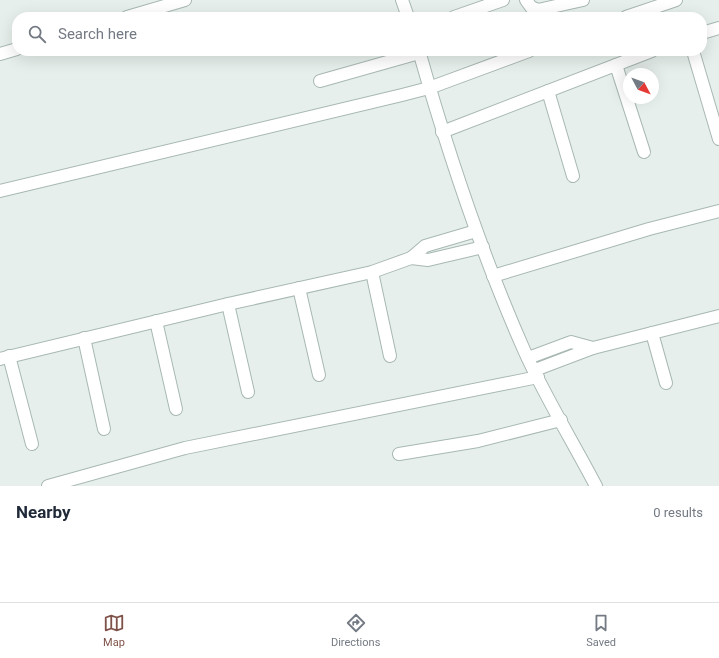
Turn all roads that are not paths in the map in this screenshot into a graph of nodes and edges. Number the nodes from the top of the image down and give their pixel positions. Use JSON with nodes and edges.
{"nodes":[{"id":1,"x":185,"y":0,"type":"edge"},
{"id":2,"x":402,"y":0,"type":"edge"},
{"id":3,"x":502,"y":0,"type":"edge"},
{"id":4,"x":526,"y":0,"type":"edge"},
{"id":5,"x":583,"y":0,"type":"edge"},
{"id":6,"x":676,"y":0,"type":"edge"},
{"id":7,"x":166,"y":3,"type":"edge"},
{"id":8,"x":141,"y":12,"type":"edge"},
{"id":9,"x":406,"y":12,"type":"edge"},
{"id":10,"x":468,"y":12,"type":"edge"},
{"id":11,"x":641,"y":12,"type":"edge"},
{"id":12,"x":719,"y":28,"type":"edge"},
{"id":13,"x":707,"y":32,"type":"edge"},
{"id":14,"x":12,"y":50,"type":"edge"},
{"id":15,"x":0,"y":54,"type":"edge"},
{"id":16,"x":405,"y":56,"type":"edge"},
{"id":17,"x":420,"y":56,"type":"edge"},
{"id":18,"x":516,"y":56,"type":"edge"},
{"id":19,"x":639,"y":56,"type":"edge"},
{"id":20,"x":694,"y":56,"type":"edge"},
{"id":21,"x":616,"y":65,"type":"junction"},
{"id":22,"x":320,"y":81,"type":"dead end"},
{"id":23,"x":429,"y":88,"type":"junction"},
{"id":24,"x":548,"y":91,"type":"junction"},
{"id":25,"x":442,"y":132,"type":"junction"},
{"id":26,"x":719,"y":139,"type":"edge"},
{"id":27,"x":644,"y":152,"type":"dead end"},
{"id":28,"x":573,"y":176,"type":"dead end"},
{"id":29,"x":0,"y":191,"type":"edge"},
{"id":30,"x":719,"y":211,"type":"edge"},
{"id":31,"x":476,"y":231,"type":"junction"},
{"id":32,"x":483,"y":247,"type":"junction"},
{"id":33,"x":411,"y":258,"type":"junction"},
{"id":34,"x":372,"y":272,"type":"junction"},
{"id":35,"x":493,"y":276,"type":"junction"},
{"id":36,"x":299,"y":288,"type":"junction"},
{"id":37,"x":228,"y":304,"type":"junction"},
{"id":38,"x":719,"y":316,"type":"edge"},
{"id":39,"x":156,"y":321,"type":"junction"},
{"id":40,"x":652,"y":333,"type":"junction"},
{"id":41,"x":84,"y":338,"type":"junction"},
{"id":42,"x":593,"y":348,"type":"junction"},
{"id":43,"x":390,"y":356,"type":"dead end"},
{"id":44,"x":5,"y":357,"type":"edge"},
{"id":45,"x":528,"y":358,"type":"junction"},
{"id":46,"x":319,"y":374,"type":"dead end"},
{"id":47,"x":536,"y":374,"type":"junction"},
{"id":48,"x":666,"y":383,"type":"dead end"},
{"id":49,"x":248,"y":392,"type":"dead end"},
{"id":50,"x":176,"y":409,"type":"dead end"},
{"id":51,"x":561,"y":420,"type":"junction"},
{"id":52,"x":104,"y":429,"type":"dead end"},
{"id":53,"x":32,"y":444,"type":"dead end"},
{"id":54,"x":399,"y":454,"type":"dead end"},
{"id":55,"x":48,"y":486,"type":"edge"},
{"id":56,"x":596,"y":486,"type":"edge"}],
"edges":[{"from":1,"to":7,"type":"street"},
{"from":2,"to":9,"type":"street"},
{"from":3,"to":10,"type":"street"},
{"from":4,"to":5,"type":"street"},
{"from":6,"to":11,"type":"street"},
{"from":7,"to":8,"type":"street"},
{"from":12,"to":13,"type":"street"},
{"from":14,"to":15,"type":"street"},
{"from":16,"to":22,"type":"street"},
{"from":17,"to":23,"type":"street"},
{"from":18,"to":23,"type":"street"},
{"from":19,"to":21,"type":"street"},
{"from":20,"to":26,"type":"street"},
{"from":21,"to":24,"type":"street"},
{"from":21,"to":27,"type":"street"},
{"from":23,"to":25,"type":"street"},
{"from":23,"to":29,"type":"street"},
{"from":24,"to":25,"type":"street"},
{"from":24,"to":28,"type":"street"},
{"from":25,"to":31,"type":"street"},
{"from":30,"to":35,"type":"street"},
{"from":31,"to":32,"type":"street"},
{"from":31,"to":33,"type":"street"},
{"from":32,"to":33,"type":"street"},
{"from":32,"to":35,"type":"street"},
{"from":33,"to":34,"type":"street"},
{"from":34,"to":36,"type":"street"},
{"from":34,"to":43,"type":"street"},
{"from":35,"to":45,"type":"street"},
{"from":36,"to":37,"type":"street"},
{"from":36,"to":46,"type":"street"},
{"from":37,"to":39,"type":"street"},
{"from":37,"to":49,"type":"street"},
{"from":38,"to":40,"type":"street"},
{"from":39,"to":41,"type":"street"},
{"from":39,"to":50,"type":"street"},
{"from":40,"to":42,"type":"street"},
{"from":40,"to":48,"type":"street"},
{"from":41,"to":44,"type":"street"},
{"from":41,"to":52,"type":"street"},
{"from":42,"to":45,"type":"street"},
{"from":42,"to":47,"type":"street"},
{"from":44,"to":53,"type":"street"},
{"from":45,"to":47,"type":"street"},
{"from":47,"to":51,"type":"street"},
{"from":47,"to":55,"type":"street"},
{"from":51,"to":54,"type":"street"},
{"from":51,"to":56,"type":"street"}]}
